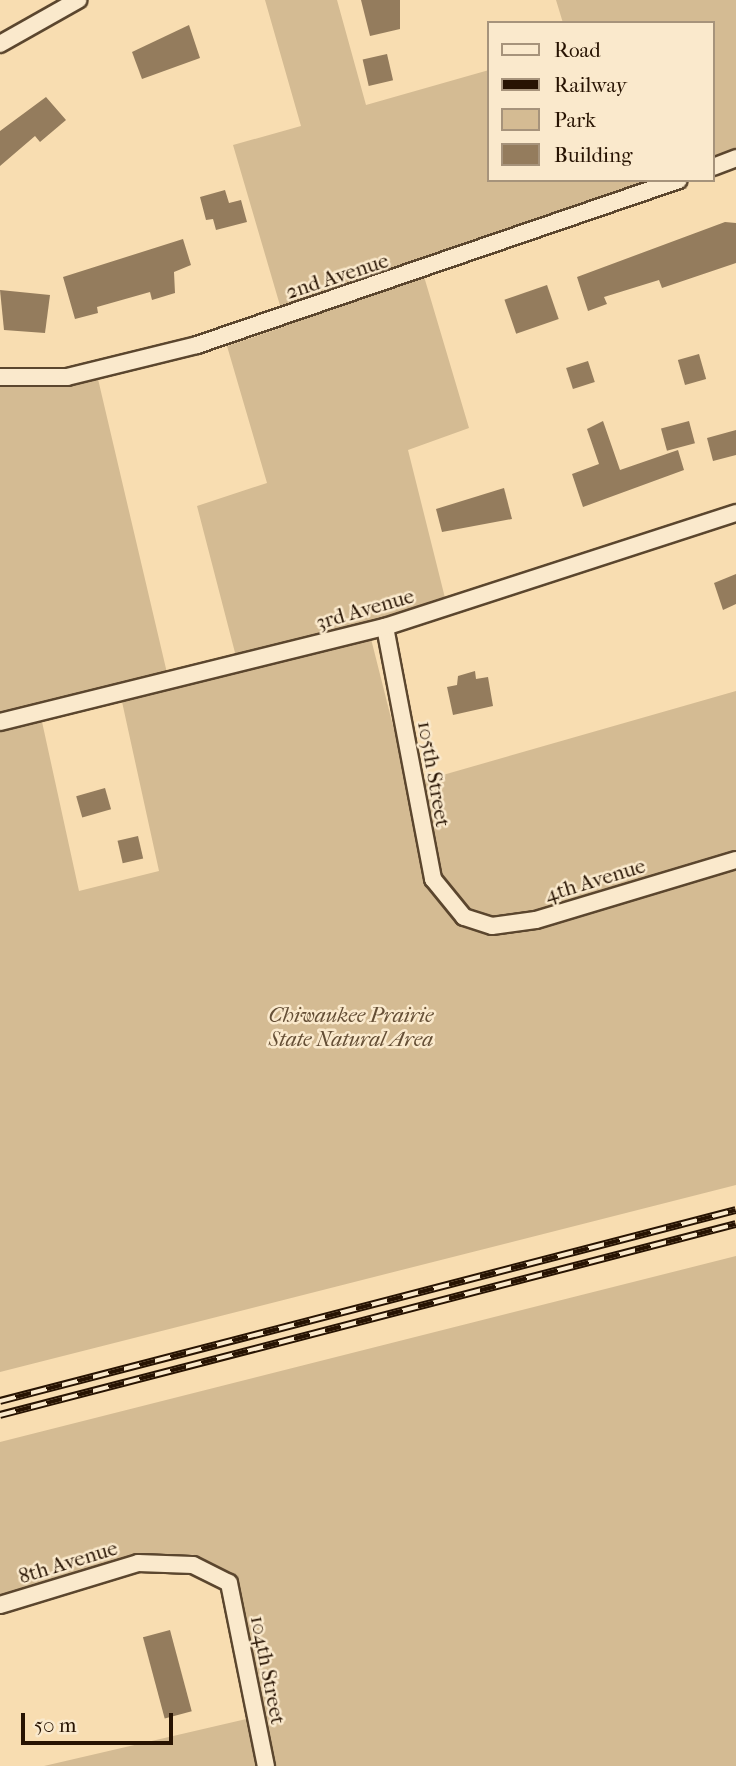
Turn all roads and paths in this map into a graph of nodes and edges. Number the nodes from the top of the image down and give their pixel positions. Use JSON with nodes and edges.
{"nodes":[{"id":1,"x":78,"y":0,"type":"edge"},
{"id":2,"x":0,"y":44,"type":"edge"},
{"id":3,"x":736,"y":158,"type":"edge"},
{"id":4,"x":715,"y":166,"type":"edge"},
{"id":5,"x":673,"y":182,"type":"edge"},
{"id":6,"x":0,"y":377,"type":"edge"},
{"id":7,"x":736,"y":513,"type":"edge"},
{"id":8,"x":385,"y":627,"type":"junction"},
{"id":9,"x":0,"y":722,"type":"edge"},
{"id":10,"x":736,"y":860,"type":"edge"},
{"id":11,"x":464,"y":917,"type":"joint"},
{"id":12,"x":229,"y":1583,"type":"joint"},
{"id":13,"x":0,"y":1605,"type":"edge"},
{"id":14,"x":266,"y":1766,"type":"edge"}],
"edges":[{"from":1,"to":2,"type":"street"},
{"from":3,"to":4,"type":"street"},
{"from":5,"to":6,"type":"street","name":"2nd Avenue"},
{"from":7,"to":8,"type":"street","name":"3rd Avenue"},
{"from":8,"to":9,"type":"street","name":"3rd Avenue"},
{"from":8,"to":11,"type":"street","name":"105th Street"},
{"from":10,"to":11,"type":"street","name":"4th Avenue"},
{"from":12,"to":13,"type":"street","name":"8th Avenue"},
{"from":12,"to":14,"type":"street","name":"104th Street"}]}
